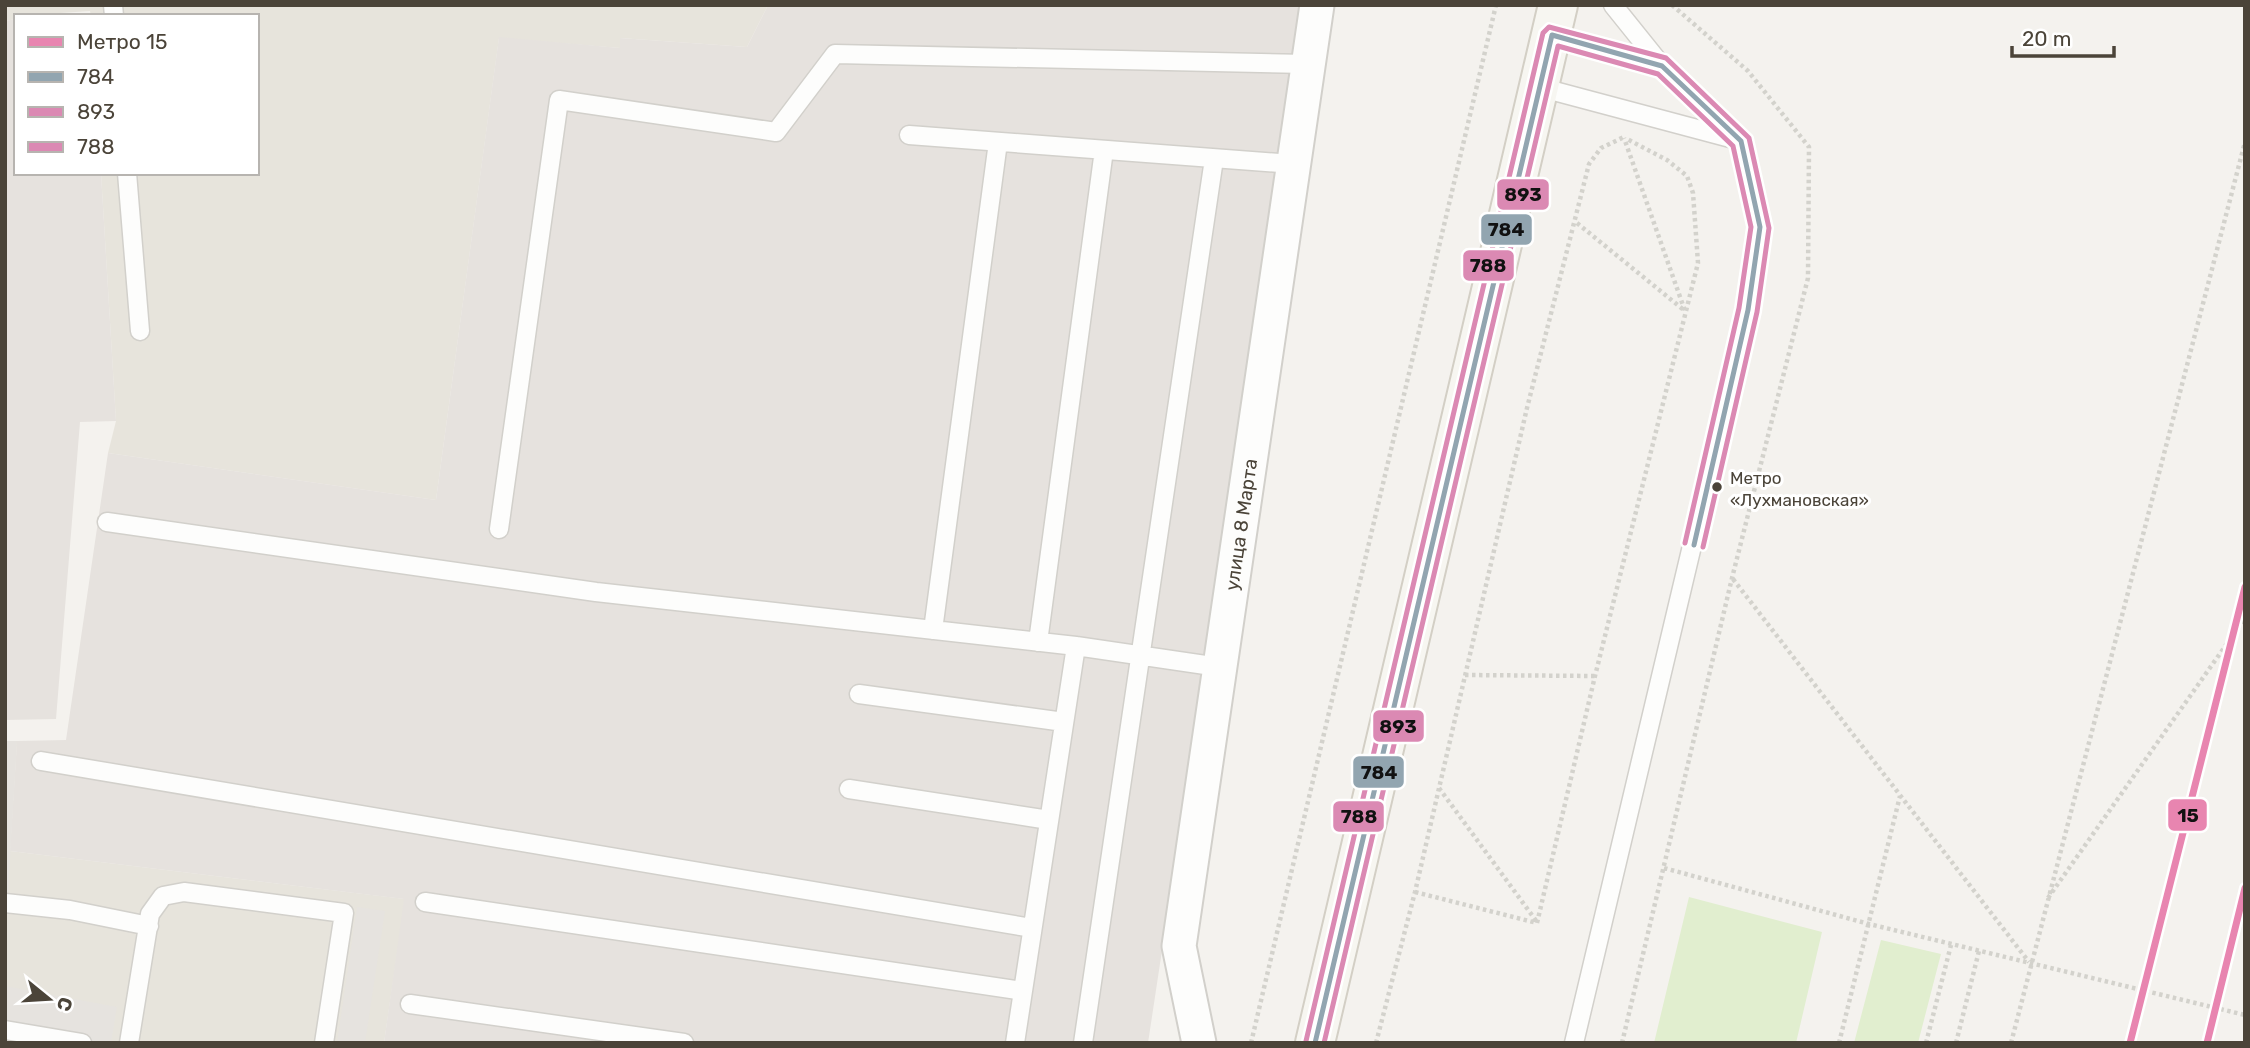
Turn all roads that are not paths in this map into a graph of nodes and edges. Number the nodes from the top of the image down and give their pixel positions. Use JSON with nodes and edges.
{"nodes":[{"id":1,"x":1317,"y":5,"type":"edge"},
{"id":2,"x":1614,"y":5,"type":"edge"},
{"id":3,"x":1555,"y":20,"type":"edge"},
{"id":4,"x":1307,"y":64,"type":"junction"},
{"id":5,"x":1662,"y":66,"type":"junction"},
{"id":6,"x":1539,"y":87,"type":"junction"},
{"id":7,"x":909,"y":135,"type":"dead end"},
{"id":8,"x":1741,"y":141,"type":"junction"},
{"id":9,"x":998,"y":142,"type":"junction"},
{"id":10,"x":1104,"y":150,"type":"junction"},
{"id":11,"x":1214,"y":159,"type":"junction"},
{"id":12,"x":1292,"y":164,"type":"junction"},
{"id":13,"x":127,"y":175,"type":"edge"},
{"id":14,"x":140,"y":331,"type":"dead end"},
{"id":15,"x":107,"y":522,"type":"dead end"},
{"id":16,"x":499,"y":529,"type":"dead end"},
{"id":17,"x":933,"y":630,"type":"junction"},
{"id":18,"x":1038,"y":642,"type":"junction"},
{"id":19,"x":1076,"y":646,"type":"junction"},
{"id":20,"x":1140,"y":656,"type":"junction"},
{"id":21,"x":1219,"y":667,"type":"junction"},
{"id":22,"x":859,"y":694,"type":"dead end"},
{"id":23,"x":1064,"y":722,"type":"junction"},
{"id":24,"x":41,"y":761,"type":"dead end"},
{"id":25,"x":849,"y":789,"type":"dead end"},
{"id":26,"x":1049,"y":820,"type":"junction"},
{"id":27,"x":425,"y":902,"type":"dead end"},
{"id":28,"x":5,"y":903,"type":"edge"},
{"id":29,"x":149,"y":926,"type":"junction"},
{"id":30,"x":1032,"y":928,"type":"junction"},
{"id":31,"x":1023,"y":991,"type":"junction"},
{"id":32,"x":410,"y":1004,"type":"dead end"},
{"id":33,"x":5,"y":1030,"type":"edge"},
{"id":34,"x":82,"y":1043,"type":"edge"},
{"id":35,"x":129,"y":1043,"type":"edge"},
{"id":36,"x":324,"y":1043,"type":"edge"},
{"id":37,"x":684,"y":1043,"type":"edge"},
{"id":38,"x":1015,"y":1043,"type":"edge"},
{"id":39,"x":1083,"y":1043,"type":"edge"},
{"id":40,"x":1199,"y":1043,"type":"edge"},
{"id":41,"x":1315,"y":1043,"type":"edge"},
{"id":42,"x":1574,"y":1043,"type":"edge"}],
"edges":[{"from":1,"to":4,"type":"street","name":"улица 8 Марта"},
{"from":2,"to":5,"type":"lane"},
{"from":3,"to":5,"type":"lane"},
{"from":3,"to":6,"type":"street"},
{"from":4,"to":12,"type":"street","name":"улица 8 Марта"},
{"from":4,"to":16,"type":"lane"},
{"from":5,"to":8,"type":"lane"},
{"from":6,"to":8,"type":"lane"},
{"from":6,"to":41,"type":"street"},
{"from":7,"to":9,"type":"lane"},
{"from":8,"to":42,"type":"lane"},
{"from":9,"to":10,"type":"lane"},
{"from":9,"to":17,"type":"lane"},
{"from":10,"to":11,"type":"lane"},
{"from":10,"to":18,"type":"lane"},
{"from":11,"to":12,"type":"lane"},
{"from":11,"to":20,"type":"lane"},
{"from":12,"to":21,"type":"street","name":"улица 8 Марта"},
{"from":13,"to":14,"type":"lane"},
{"from":15,"to":17,"type":"lane"},
{"from":17,"to":18,"type":"lane"},
{"from":18,"to":19,"type":"lane"},
{"from":19,"to":20,"type":"lane"},
{"from":19,"to":23,"type":"lane"},
{"from":20,"to":21,"type":"lane"},
{"from":20,"to":39,"type":"lane"},
{"from":21,"to":40,"type":"street","name":"улица 8 Марта"},
{"from":22,"to":23,"type":"lane"},
{"from":23,"to":26,"type":"lane"},
{"from":24,"to":30,"type":"lane"},
{"from":25,"to":26,"type":"lane"},
{"from":26,"to":30,"type":"lane"},
{"from":27,"to":31,"type":"lane"},
{"from":28,"to":29,"type":"lane"},
{"from":29,"to":35,"type":"lane"},
{"from":29,"to":36,"type":"lane"},
{"from":30,"to":31,"type":"lane"},
{"from":31,"to":38,"type":"lane"},
{"from":32,"to":37,"type":"lane"},
{"from":33,"to":34,"type":"lane"}]}
